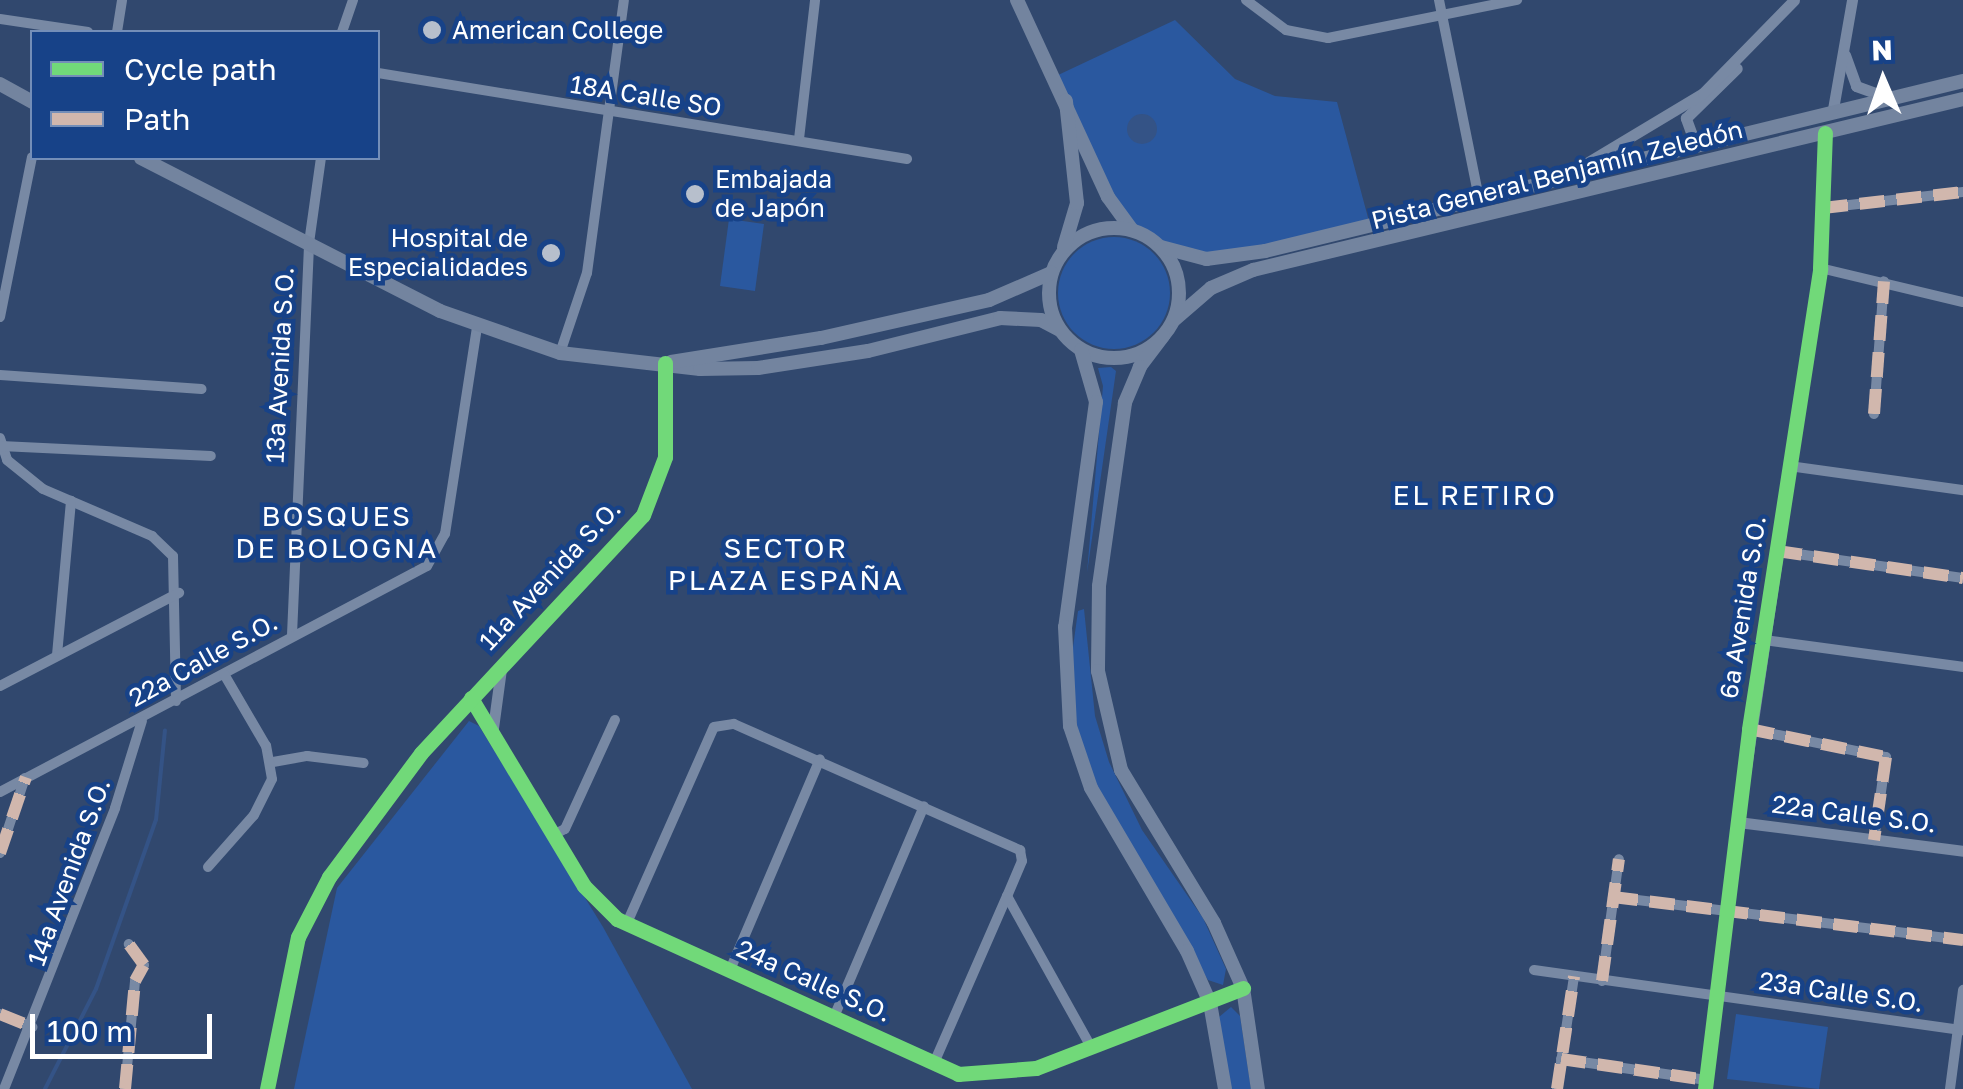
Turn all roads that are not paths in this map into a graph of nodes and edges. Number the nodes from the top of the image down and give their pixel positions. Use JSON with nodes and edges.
{"nodes":[{"id":1,"x":122,"y":0,"type":"edge"},
{"id":2,"x":353,"y":0,"type":"edge"},
{"id":3,"x":624,"y":0,"type":"edge"},
{"id":4,"x":815,"y":0,"type":"edge"},
{"id":5,"x":1016,"y":0,"type":"edge"},
{"id":6,"x":1246,"y":0,"type":"edge"},
{"id":7,"x":1438,"y":0,"type":"edge"},
{"id":8,"x":1517,"y":0,"type":"edge"},
{"id":9,"x":1794,"y":0,"type":"edge"},
{"id":10,"x":1850,"y":3,"type":"edge"},
{"id":11,"x":1441,"y":15,"type":"junction"},
{"id":12,"x":0,"y":19,"type":"edge"},
{"id":13,"x":74,"y":30,"type":"edge"},
{"id":14,"x":117,"y":30,"type":"edge"},
{"id":15,"x":343,"y":30,"type":"edge"},
{"id":16,"x":1845,"y":44,"type":"junction"},
{"id":17,"x":1748,"y":52,"type":"junction"},
{"id":18,"x":380,"y":74,"type":"edge"},
{"id":19,"x":1963,"y":80,"type":"edge"},
{"id":20,"x":0,"y":84,"type":"edge"},
{"id":21,"x":1940,"y":86,"type":"junction"},
{"id":22,"x":1066,"y":95,"type":"junction"},
{"id":23,"x":1886,"y":97,"type":"junction"},
{"id":24,"x":1963,"y":99,"type":"edge"},
{"id":25,"x":30,"y":101,"type":"edge"},
{"id":26,"x":1833,"y":110,"type":"junction"},
{"id":27,"x":612,"y":111,"type":"junction"},
{"id":28,"x":1826,"y":133,"type":"junction"},
{"id":29,"x":800,"y":139,"type":"junction"},
{"id":30,"x":1788,"y":142,"type":"junction"},
{"id":31,"x":1754,"y":143,"type":"junction"},
{"id":32,"x":1696,"y":146,"type":"junction"},
{"id":33,"x":1718,"y":153,"type":"junction"},
{"id":34,"x":907,"y":159,"type":"dead end"},
{"id":35,"x":31,"y":160,"type":"edge"},
{"id":36,"x":145,"y":160,"type":"edge"},
{"id":37,"x":321,"y":160,"type":"edge"},
{"id":38,"x":1698,"y":164,"type":"junction"},
{"id":39,"x":1566,"y":176,"type":"junction"},
{"id":40,"x":1963,"y":192,"type":"edge"},
{"id":41,"x":1479,"y":198,"type":"junction"},
{"id":42,"x":1823,"y":208,"type":"junction"},
{"id":43,"x":1470,"y":219,"type":"junction"},
{"id":44,"x":1132,"y":230,"type":"junction"},
{"id":45,"x":309,"y":243,"type":"junction"},
{"id":46,"x":1161,"y":247,"type":"junction"},
{"id":47,"x":1344,"y":249,"type":"junction"},
{"id":48,"x":1061,"y":254,"type":"junction"},
{"id":49,"x":1820,"y":268,"type":"junction"},
{"id":50,"x":1051,"y":273,"type":"junction"},
{"id":51,"x":1884,"y":281,"type":"junction"},
{"id":52,"x":1963,"y":302,"type":"edge"},
{"id":53,"x":0,"y":317,"type":"edge"},
{"id":54,"x":1174,"y":320,"type":"junction"},
{"id":55,"x":477,"y":327,"type":"junction"},
{"id":56,"x":1060,"y":330,"type":"junction"},
{"id":57,"x":1163,"y":336,"type":"junction"},
{"id":58,"x":1080,"y":350,"type":"junction"},
{"id":59,"x":560,"y":352,"type":"junction"},
{"id":60,"x":665,"y":363,"type":"junction"},
{"id":61,"x":0,"y":375,"type":"edge"},
{"id":62,"x":202,"y":388,"type":"dead end"},
{"id":63,"x":1874,"y":414,"type":"dead end"},
{"id":64,"x":0,"y":438,"type":"edge"},
{"id":65,"x":1,"y":446,"type":"edge"},
{"id":66,"x":211,"y":456,"type":"dead end"},
{"id":67,"x":1789,"y":466,"type":"junction"},
{"id":68,"x":1963,"y":490,"type":"edge"},
{"id":69,"x":72,"y":501,"type":"junction"},
{"id":70,"x":1777,"y":551,"type":"junction"},
{"id":71,"x":1963,"y":578,"type":"edge"},
{"id":72,"x":179,"y":593,"type":"junction"},
{"id":73,"x":292,"y":635,"type":"junction"},
{"id":74,"x":1764,"y":640,"type":"junction"},
{"id":75,"x":56,"y":655,"type":"junction"},
{"id":76,"x":506,"y":658,"type":"junction"},
{"id":77,"x":1963,"y":667,"type":"edge"},
{"id":78,"x":224,"y":674,"type":"junction"},
{"id":79,"x":0,"y":686,"type":"edge"},
{"id":80,"x":472,"y":698,"type":"junction"},
{"id":81,"x":176,"y":702,"type":"junction"},
{"id":82,"x":615,"y":720,"type":"dead end"},
{"id":83,"x":142,"y":721,"type":"junction"},
{"id":84,"x":493,"y":728,"type":"junction"},
{"id":85,"x":1749,"y":730,"type":"junction"},
{"id":86,"x":820,"y":759,"type":"junction"},
{"id":87,"x":273,"y":762,"type":"junction"},
{"id":88,"x":364,"y":763,"type":"dead end"},
{"id":89,"x":26,"y":778,"type":"junction"},
{"id":90,"x":0,"y":792,"type":"edge"},
{"id":91,"x":924,"y":806,"type":"junction"},
{"id":92,"x":1738,"y":822,"type":"junction"},
{"id":93,"x":553,"y":835,"type":"junction"},
{"id":94,"x":1874,"y":840,"type":"junction"},
{"id":95,"x":1963,"y":851,"type":"edge"},
{"id":96,"x":0,"y":853,"type":"edge"},
{"id":97,"x":1619,"y":859,"type":"dead end"},
{"id":98,"x":208,"y":867,"type":"dead end"},
{"id":99,"x":1007,"y":896,"type":"junction"},
{"id":100,"x":1612,"y":897,"type":"junction"},
{"id":101,"x":1728,"y":908,"type":"junction"},
{"id":102,"x":627,"y":923,"type":"junction"},
{"id":103,"x":1963,"y":940,"type":"edge"},
{"id":104,"x":129,"y":944,"type":"dead end"},
{"id":105,"x":730,"y":970,"type":"junction"},
{"id":106,"x":1534,"y":970,"type":"dead end"},
{"id":107,"x":1574,"y":976,"type":"junction"},
{"id":108,"x":1602,"y":981,"type":"junction"},
{"id":109,"x":1243,"y":988,"type":"junction"},
{"id":110,"x":1963,"y":990,"type":"edge"},
{"id":111,"x":1716,"y":995,"type":"junction"},
{"id":112,"x":1210,"y":1003,"type":"junction"},
{"id":113,"x":0,"y":1014,"type":"edge"},
{"id":114,"x":834,"y":1017,"type":"junction"},
{"id":115,"x":32,"y":1027,"type":"junction"},
{"id":116,"x":1960,"y":1029,"type":"edge"},
{"id":117,"x":1092,"y":1049,"type":"junction"},
{"id":118,"x":1561,"y":1059,"type":"junction"},
{"id":119,"x":934,"y":1062,"type":"junction"},
{"id":120,"x":1705,"y":1084,"type":"edge"},
{"id":121,"x":4,"y":1089,"type":"edge"},
{"id":122,"x":125,"y":1089,"type":"edge"},
{"id":123,"x":267,"y":1089,"type":"edge"},
{"id":124,"x":1225,"y":1089,"type":"edge"},
{"id":125,"x":1258,"y":1089,"type":"edge"},
{"id":126,"x":1557,"y":1089,"type":"edge"},
{"id":127,"x":1950,"y":1089,"type":"edge"}],
"edges":[{"from":1,"to":14,"type":"street"},
{"from":2,"to":15,"type":"street"},
{"from":3,"to":27,"type":"street"},
{"from":4,"to":29,"type":"street"},
{"from":5,"to":22,"type":"main road"},
{"from":6,"to":11,"type":"street"},
{"from":7,"to":11,"type":"street"},
{"from":8,"to":11,"type":"street"},
{"from":9,"to":17,"type":"street"},
{"from":10,"to":16,"type":"street"},
{"from":11,"to":41,"type":"street"},
{"from":12,"to":13,"type":"street"},
{"from":16,"to":23,"type":"street"},
{"from":16,"to":26,"type":"street"},
{"from":17,"to":32,"type":"street"},
{"from":17,"to":39,"type":"street"},
{"from":18,"to":27,"type":"street","name":"18A Calle SO"},
{"from":19,"to":21,"type":"main road","name":"Pista General Benjamín Zeledón"},
{"from":20,"to":25,"type":"main road"},
{"from":21,"to":23,"type":"main road","name":"Pista General Benjamín Zeledón"},
{"from":21,"to":28,"type":"main road"},
{"from":22,"to":44,"type":"main road"},
{"from":22,"to":48,"type":"main road"},
{"from":23,"to":26,"type":"main road","name":"Pista General Benjamín Zeledón"},
{"from":24,"to":28,"type":"main road","name":"Pista General Benjamín Zeledón"},
{"from":26,"to":31,"type":"main road"},
{"from":26,"to":32,"type":"main road","name":"Pista General Benjamín Zeledón"},
{"from":27,"to":29,"type":"street","name":"18A Calle SO"},
{"from":27,"to":59,"type":"street"},
{"from":28,"to":30,"type":"main road","name":"Pista General Benjamín Zeledón"},
{"from":28,"to":42,"type":"street","name":"6a Avenida S.O."},
{"from":29,"to":34,"type":"street","name":"18A Calle SO"},
{"from":30,"to":31,"type":"main road"},
{"from":30,"to":38,"type":"main road","name":"Pista General Benjamín Zeledón"},
{"from":31,"to":33,"type":"main road"},
{"from":32,"to":33,"type":"main road"},
{"from":32,"to":39,"type":"main road","name":"Pista General Benjamín Zeledón"},
{"from":33,"to":38,"type":"main road"},
{"from":35,"to":53,"type":"street"},
{"from":36,"to":45,"type":"main road"},
{"from":37,"to":45,"type":"street","name":"13a Avenida S.O."},
{"from":38,"to":43,"type":"main road","name":"Pista General Benjamín Zeledón"},
{"from":39,"to":41,"type":"main road","name":"Pista General Benjamín Zeledón"},
{"from":39,"to":43,"type":"main road"},
{"from":40,"to":42,"type":"street"},
{"from":41,"to":46,"type":"main road","name":"Pista General Benjamín Zeledón"},
{"from":41,"to":47,"type":"main road"},
{"from":42,"to":49,"type":"street","name":"6a Avenida S.O."},
{"from":43,"to":47,"type":"main road","name":"Pista General Benjamín Zeledón"},
{"from":44,"to":46,"type":"main road"},
{"from":44,"to":48,"type":"main road"},
{"from":45,"to":55,"type":"main road"},
{"from":45,"to":73,"type":"street","name":"13a Avenida S.O."},
{"from":46,"to":54,"type":"main road"},
{"from":47,"to":54,"type":"main road","name":"Pista General Benjamín Zeledón"},
{"from":48,"to":50,"type":"main road"},
{"from":49,"to":51,"type":"street"},
{"from":49,"to":67,"type":"street","name":"6a Avenida S.O."},
{"from":50,"to":56,"type":"main road"},
{"from":50,"to":60,"type":"main road"},
{"from":51,"to":52,"type":"street"},
{"from":51,"to":63,"type":"street"},
{"from":54,"to":57,"type":"main road"},
{"from":55,"to":59,"type":"main road"},
{"from":55,"to":73,"type":"street","name":"22a Calle S.O."},
{"from":56,"to":58,"type":"main road"},
{"from":56,"to":60,"type":"main road"},
{"from":57,"to":58,"type":"main road"},
{"from":57,"to":109,"type":"main road"},
{"from":58,"to":112,"type":"main road"},
{"from":59,"to":60,"type":"main road"},
{"from":60,"to":76,"type":"street","name":"11a Avenida S.O."},
{"from":61,"to":62,"type":"street"},
{"from":64,"to":65,"type":"street"},
{"from":65,"to":66,"type":"street"},
{"from":65,"to":69,"type":"street"},
{"from":67,"to":68,"type":"street"},
{"from":67,"to":70,"type":"street","name":"6a Avenida S.O."},
{"from":69,"to":72,"type":"street"},
{"from":69,"to":75,"type":"street"},
{"from":70,"to":71,"type":"street"},
{"from":70,"to":74,"type":"street","name":"6a Avenida S.O."},
{"from":72,"to":75,"type":"street"},
{"from":72,"to":81,"type":"street"},
{"from":73,"to":78,"type":"street","name":"22a Calle S.O."},
{"from":74,"to":77,"type":"street"},
{"from":74,"to":85,"type":"street","name":"6a Avenida S.O."},
{"from":75,"to":79,"type":"street"},
{"from":76,"to":80,"type":"street","name":"11a Avenida S.O."},
{"from":76,"to":84,"type":"street"},
{"from":78,"to":81,"type":"street","name":"22a Calle S.O."},
{"from":78,"to":87,"type":"street"},
{"from":80,"to":84,"type":"street","name":"24a Calle S.O."},
{"from":80,"to":123,"type":"street"},
{"from":81,"to":83,"type":"street","name":"22a Calle S.O."},
{"from":82,"to":93,"type":"street"},
{"from":83,"to":89,"type":"street","name":"22a Calle S.O."},
{"from":83,"to":115,"type":"street","name":"14a Avenida S.O."},
{"from":84,"to":93,"type":"street","name":"24a Calle S.O."},
{"from":85,"to":92,"type":"street","name":"6a Avenida S.O."},
{"from":85,"to":94,"type":"street"},
{"from":86,"to":91,"type":"street"},
{"from":86,"to":102,"type":"street"},
{"from":86,"to":105,"type":"street"},
{"from":87,"to":88,"type":"street"},
{"from":87,"to":98,"type":"street"},
{"from":89,"to":90,"type":"street","name":"22a Calle S.O."},
{"from":89,"to":96,"type":"street"},
{"from":91,"to":99,"type":"street"},
{"from":91,"to":114,"type":"street"},
{"from":92,"to":94,"type":"street","name":"22a Calle S.O."},
{"from":92,"to":101,"type":"street","name":"6a Avenida S.O."},
{"from":93,"to":102,"type":"street","name":"24a Calle S.O."},
{"from":94,"to":95,"type":"street","name":"22a Calle S.O."},
{"from":97,"to":100,"type":"street"},
{"from":99,"to":117,"type":"street"},
{"from":99,"to":119,"type":"street"},
{"from":100,"to":101,"type":"street"},
{"from":100,"to":108,"type":"street"},
{"from":101,"to":103,"type":"street"},
{"from":101,"to":111,"type":"street","name":"6a Avenida S.O."},
{"from":102,"to":105,"type":"street","name":"24a Calle S.O."},
{"from":104,"to":122,"type":"street"},
{"from":105,"to":114,"type":"street","name":"24a Calle S.O."},
{"from":106,"to":107,"type":"street","name":"23a Calle S.O."},
{"from":107,"to":108,"type":"street","name":"23a Calle S.O."},
{"from":107,"to":118,"type":"street"},
{"from":108,"to":111,"type":"street","name":"23a Calle S.O."},
{"from":109,"to":112,"type":"street","name":"24a Calle S.O."},
{"from":109,"to":125,"type":"main road"},
{"from":110,"to":116,"type":"street"},
{"from":111,"to":116,"type":"street","name":"23a Calle S.O."},
{"from":111,"to":120,"type":"street","name":"6a Avenida S.O."},
{"from":112,"to":117,"type":"street","name":"24a Calle S.O."},
{"from":112,"to":124,"type":"main road"},
{"from":113,"to":115,"type":"street"},
{"from":114,"to":119,"type":"street","name":"24a Calle S.O."},
{"from":115,"to":121,"type":"street","name":"14a Avenida S.O."},
{"from":116,"to":127,"type":"street"},
{"from":117,"to":119,"type":"street","name":"24a Calle S.O."},
{"from":118,"to":120,"type":"street"},
{"from":118,"to":126,"type":"street"}]}
